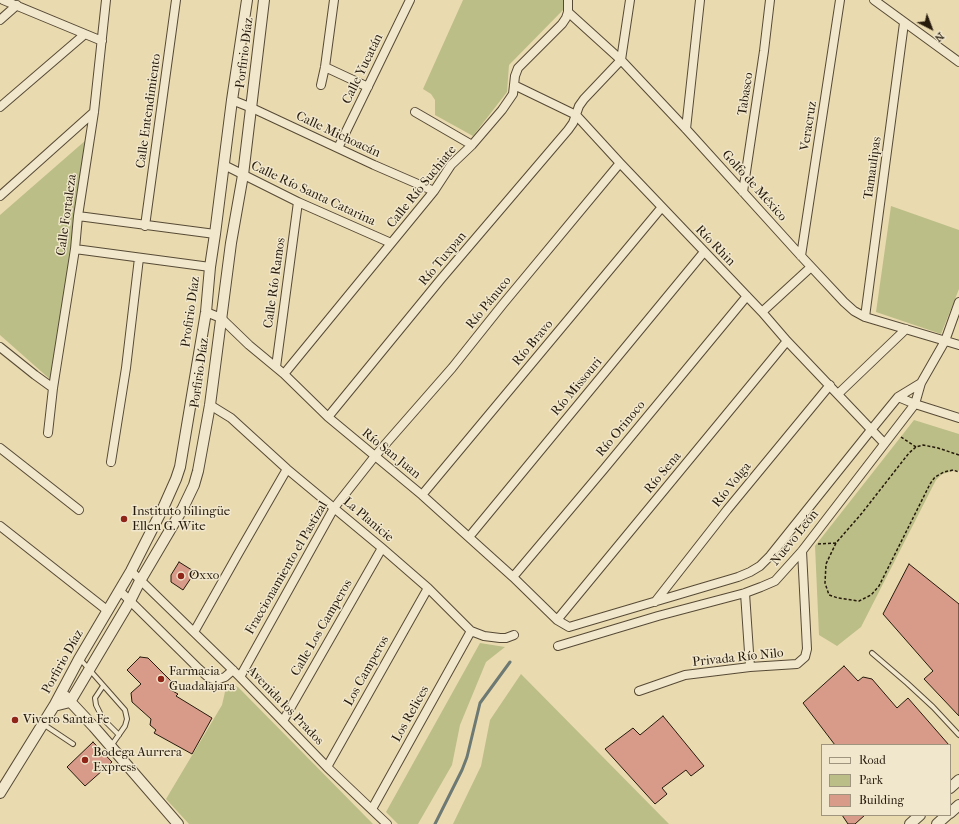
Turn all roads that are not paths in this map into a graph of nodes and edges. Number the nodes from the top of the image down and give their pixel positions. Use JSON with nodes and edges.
{"nodes":[{"id":1,"x":3,"y":0,"type":"edge"},
{"id":2,"x":106,"y":0,"type":"edge"},
{"id":3,"x":176,"y":0,"type":"edge"},
{"id":4,"x":247,"y":0,"type":"edge"},
{"id":5,"x":264,"y":0,"type":"edge"},
{"id":6,"x":334,"y":0,"type":"edge"},
{"id":7,"x":410,"y":0,"type":"edge"},
{"id":8,"x":568,"y":0,"type":"edge"},
{"id":9,"x":630,"y":0,"type":"edge"},
{"id":10,"x":700,"y":0,"type":"edge"},
{"id":11,"x":770,"y":0,"type":"edge"},
{"id":12,"x":840,"y":0,"type":"edge"},
{"id":13,"x":874,"y":0,"type":"edge"},
{"id":14,"x":17,"y":5,"type":"junction"},
{"id":15,"x":568,"y":12,"type":"junction"},
{"id":16,"x":0,"y":20,"type":"edge"},
{"id":17,"x":904,"y":22,"type":"junction"},
{"id":18,"x":85,"y":34,"type":"junction"},
{"id":19,"x":102,"y":41,"type":"junction"},
{"id":20,"x":621,"y":60,"type":"junction"},
{"id":21,"x":959,"y":62,"type":"edge"},
{"id":22,"x":325,"y":67,"type":"junction"},
{"id":23,"x":321,"y":85,"type":"dead end"},
{"id":24,"x":514,"y":85,"type":"junction"},
{"id":25,"x":368,"y":87,"type":"junction"},
{"id":26,"x":232,"y":100,"type":"junction"},
{"id":27,"x":0,"y":107,"type":"edge"},
{"id":28,"x":252,"y":108,"type":"junction"},
{"id":29,"x":94,"y":112,"type":"junction"},
{"id":30,"x":415,"y":112,"type":"dead end"},
{"id":31,"x":576,"y":115,"type":"junction"},
{"id":32,"x":686,"y":129,"type":"junction"},
{"id":33,"x":472,"y":145,"type":"junction"},
{"id":34,"x":338,"y":148,"type":"junction"},
{"id":35,"x":620,"y":163,"type":"junction"},
{"id":36,"x":224,"y":165,"type":"junction"},
{"id":37,"x":243,"y":174,"type":"junction"},
{"id":38,"x":434,"y":191,"type":"junction"},
{"id":39,"x":743,"y":192,"type":"junction"},
{"id":40,"x":0,"y":196,"type":"edge"},
{"id":41,"x":298,"y":202,"type":"junction"},
{"id":42,"x":662,"y":207,"type":"junction"},
{"id":43,"x":78,"y":216,"type":"junction"},
{"id":44,"x":146,"y":226,"type":"junction"},
{"id":45,"x":215,"y":234,"type":"junction"},
{"id":46,"x":392,"y":243,"type":"junction"},
{"id":47,"x":75,"y":249,"type":"junction"},
{"id":48,"x":704,"y":252,"type":"junction"},
{"id":49,"x":801,"y":256,"type":"junction"},
{"id":50,"x":139,"y":258,"type":"junction"},
{"id":51,"x":210,"y":267,"type":"junction"},
{"id":52,"x":811,"y":267,"type":"junction"},
{"id":53,"x":747,"y":296,"type":"junction"},
{"id":54,"x":959,"y":302,"type":"edge"},
{"id":55,"x":206,"y":312,"type":"junction"},
{"id":56,"x":762,"y":312,"type":"junction"},
{"id":57,"x":864,"y":317,"type":"junction"},
{"id":58,"x":221,"y":318,"type":"junction"},
{"id":59,"x":906,"y":329,"type":"junction"},
{"id":60,"x":945,"y":340,"type":"junction"},
{"id":61,"x":787,"y":341,"type":"junction"},
{"id":62,"x":959,"y":344,"type":"edge"},
{"id":63,"x":0,"y":347,"type":"edge"},
{"id":64,"x":276,"y":367,"type":"junction"},
{"id":65,"x":284,"y":374,"type":"junction"},
{"id":66,"x":921,"y":382,"type":"junction"},
{"id":67,"x":830,"y":385,"type":"junction"},
{"id":68,"x":53,"y":388,"type":"junction"},
{"id":69,"x":838,"y":394,"type":"junction"},
{"id":70,"x":898,"y":398,"type":"junction"},
{"id":71,"x":915,"y":404,"type":"junction"},
{"id":72,"x":210,"y":405,"type":"junction"},
{"id":73,"x":328,"y":417,"type":"junction"},
{"id":74,"x":959,"y":418,"type":"edge"},
{"id":75,"x":871,"y":430,"type":"junction"},
{"id":76,"x":48,"y":433,"type":"dead end"},
{"id":77,"x":884,"y":443,"type":"junction"},
{"id":78,"x":0,"y":448,"type":"edge"},
{"id":79,"x":375,"y":456,"type":"junction"},
{"id":80,"x":111,"y":462,"type":"dead end"},
{"id":81,"x":287,"y":469,"type":"junction"},
{"id":82,"x":422,"y":495,"type":"junction"},
{"id":83,"x":334,"y":508,"type":"junction"},
{"id":84,"x":79,"y":510,"type":"dead end"},
{"id":85,"x":0,"y":526,"type":"edge"},
{"id":86,"x":469,"y":537,"type":"junction"},
{"id":87,"x":382,"y":548,"type":"junction"},
{"id":88,"x":804,"y":548,"type":"junction"},
{"id":89,"x":131,"y":571,"type":"junction"},
{"id":90,"x":513,"y":577,"type":"junction"},
{"id":91,"x":140,"y":581,"type":"junction"},
{"id":92,"x":428,"y":588,"type":"junction"},
{"id":93,"x":120,"y":591,"type":"junction"},
{"id":94,"x":745,"y":593,"type":"junction"},
{"id":95,"x":130,"y":601,"type":"junction"},
{"id":96,"x":655,"y":602,"type":"junction"},
{"id":97,"x":108,"y":611,"type":"junction"},
{"id":98,"x":557,"y":620,"type":"junction"},
{"id":99,"x":569,"y":627,"type":"junction"},
{"id":100,"x":471,"y":631,"type":"junction"},
{"id":101,"x":194,"y":632,"type":"junction"},
{"id":102,"x":514,"y":635,"type":"dead end"},
{"id":103,"x":576,"y":641,"type":"junction"},
{"id":104,"x":558,"y":646,"type":"dead end"},
{"id":105,"x":872,"y":653,"type":"dead end"},
{"id":106,"x":79,"y":659,"type":"junction"},
{"id":107,"x":750,"y":667,"type":"junction"},
{"id":108,"x":88,"y":670,"type":"junction"},
{"id":109,"x":233,"y":670,"type":"junction"},
{"id":110,"x":240,"y":677,"type":"junction"},
{"id":111,"x":103,"y":686,"type":"junction"},
{"id":112,"x":639,"y":691,"type":"dead end"},
{"id":113,"x":61,"y":692,"type":"junction"},
{"id":114,"x":70,"y":702,"type":"junction"},
{"id":115,"x":54,"y":706,"type":"junction"},
{"id":116,"x":103,"y":719,"type":"junction"},
{"id":117,"x":283,"y":721,"type":"junction"},
{"id":118,"x":43,"y":724,"type":"junction"},
{"id":119,"x":94,"y":727,"type":"junction"},
{"id":120,"x":119,"y":735,"type":"junction"},
{"id":121,"x":959,"y":735,"type":"edge"},
{"id":122,"x":73,"y":744,"type":"dead end"},
{"id":123,"x":111,"y":746,"type":"junction"},
{"id":124,"x":327,"y":767,"type":"junction"},
{"id":125,"x":959,"y":780,"type":"edge"},
{"id":126,"x":951,"y":787,"type":"edge"},
{"id":127,"x":0,"y":793,"type":"edge"},
{"id":128,"x":959,"y":805,"type":"edge"},
{"id":129,"x":372,"y":809,"type":"junction"},
{"id":130,"x":951,"y":812,"type":"edge"},
{"id":131,"x":919,"y":816,"type":"edge"},
{"id":132,"x":946,"y":816,"type":"edge"},
{"id":133,"x":178,"y":824,"type":"edge"},
{"id":134,"x":387,"y":824,"type":"edge"},
{"id":135,"x":910,"y":824,"type":"edge"},
{"id":136,"x":937,"y":824,"type":"edge"}],
"edges":[{"from":1,"to":14,"type":"street"},
{"from":2,"to":19,"type":"street","name":"Calle Fortaleza"},
{"from":3,"to":44,"type":"street","name":"Calle Entendimiento"},
{"from":4,"to":26,"type":"street","name":"Profirio Díaz"},
{"from":5,"to":28,"type":"street","name":"Porfirio Díaz"},
{"from":6,"to":22,"type":"street"},
{"from":7,"to":25,"type":"street","name":"Calle Yucatán"},
{"from":8,"to":15,"type":"street"},
{"from":9,"to":20,"type":"street"},
{"from":10,"to":32,"type":"street"},
{"from":11,"to":39,"type":"street","name":"Tabasco"},
{"from":12,"to":49,"type":"street","name":"Veracruz"},
{"from":13,"to":17,"type":"street"},
{"from":14,"to":16,"type":"street"},
{"from":14,"to":18,"type":"street"},
{"from":15,"to":20,"type":"street","name":"Golfo de México"},
{"from":15,"to":24,"type":"street","name":"Calle Río Suchiate"},
{"from":17,"to":21,"type":"street"},
{"from":17,"to":57,"type":"street","name":"Tamaulipas"},
{"from":18,"to":19,"type":"street"},
{"from":18,"to":27,"type":"street"},
{"from":19,"to":29,"type":"street","name":"Calle Fortaleza"},
{"from":20,"to":31,"type":"street","name":"Río Tuxpan"},
{"from":20,"to":32,"type":"street","name":"Golfo de México"},
{"from":22,"to":23,"type":"street"},
{"from":22,"to":25,"type":"street"},
{"from":24,"to":31,"type":"street","name":"Río Rhin"},
{"from":24,"to":33,"type":"street","name":"Calle Río Suchiate"},
{"from":25,"to":34,"type":"street","name":"Calle Yucatán"},
{"from":26,"to":28,"type":"street","name":"Calle Michoacán"},
{"from":26,"to":36,"type":"street","name":"Profirio Díaz"},
{"from":28,"to":34,"type":"street","name":"Calle Michoacán"},
{"from":28,"to":37,"type":"street","name":"Porfirio Díaz"},
{"from":29,"to":40,"type":"street"},
{"from":29,"to":43,"type":"street","name":"Calle Fortaleza"},
{"from":30,"to":33,"type":"street"},
{"from":31,"to":35,"type":"street","name":"Río Rhin"},
{"from":31,"to":73,"type":"street","name":"Río Tuxpan"},
{"from":32,"to":39,"type":"street","name":"Golfo de México"},
{"from":33,"to":38,"type":"street","name":"Calle Río Suchiate"},
{"from":34,"to":38,"type":"street","name":"Calle Michoacán"},
{"from":35,"to":42,"type":"street","name":"Río Rhin"},
{"from":35,"to":79,"type":"street","name":"Río Pánuco"},
{"from":36,"to":37,"type":"street","name":"Calle Río Santa Catarina"},
{"from":36,"to":45,"type":"street","name":"Profirio Díaz"},
{"from":37,"to":41,"type":"street","name":"Calle Río Santa Catarina"},
{"from":37,"to":58,"type":"street","name":"Porfirio Díaz"},
{"from":38,"to":46,"type":"street","name":"Calle Río Suchiate"},
{"from":39,"to":49,"type":"street","name":"Golfo de México"},
{"from":41,"to":46,"type":"street","name":"Calle Río Santa Catarina"},
{"from":41,"to":64,"type":"street","name":"Calle Río Ramos"},
{"from":42,"to":48,"type":"street","name":"Río Rhin"},
{"from":42,"to":82,"type":"street","name":"Río Bravo"},
{"from":43,"to":44,"type":"street"},
{"from":43,"to":47,"type":"street","name":"Calle Fortaleza"},
{"from":44,"to":45,"type":"street"},
{"from":45,"to":51,"type":"street","name":"Profirio Díaz"},
{"from":46,"to":65,"type":"street","name":"Calle Río Suchiate"},
{"from":47,"to":50,"type":"street"},
{"from":47,"to":68,"type":"street","name":"Calle Fortaleza"},
{"from":48,"to":53,"type":"street","name":"Río Rhin"},
{"from":48,"to":86,"type":"street","name":"Río Missouri"},
{"from":49,"to":52,"type":"street","name":"Golfo de México"},
{"from":50,"to":51,"type":"street"},
{"from":50,"to":80,"type":"street"},
{"from":51,"to":55,"type":"street","name":"Profirio Díaz"},
{"from":52,"to":56,"type":"street"},
{"from":52,"to":57,"type":"street","name":"Golfo de México"},
{"from":53,"to":56,"type":"street","name":"Río Rhin"},
{"from":53,"to":90,"type":"street","name":"Río Orinoco"},
{"from":54,"to":60,"type":"street","name":"Nuevo León"},
{"from":55,"to":58,"type":"street","name":"Río San Juan"},
{"from":55,"to":89,"type":"street","name":"Profirio Díaz"},
{"from":56,"to":61,"type":"street","name":"Río Rhin"},
{"from":57,"to":59,"type":"street","name":"Golfo de México"},
{"from":58,"to":64,"type":"street","name":"Río San Juan"},
{"from":58,"to":72,"type":"street","name":"Porfirio Díaz"},
{"from":59,"to":60,"type":"street","name":"Golfo de México"},
{"from":59,"to":69,"type":"street"},
{"from":60,"to":62,"type":"street","name":"Golfo de México"},
{"from":60,"to":66,"type":"street","name":"Nuevo León"},
{"from":61,"to":67,"type":"street","name":"Río Rhin"},
{"from":61,"to":98,"type":"street","name":"Río Sena"},
{"from":63,"to":68,"type":"street"},
{"from":64,"to":65,"type":"street","name":"Río San Juan"},
{"from":65,"to":73,"type":"street","name":"Río San Juan"},
{"from":66,"to":70,"type":"street","name":"Nuevo León"},
{"from":66,"to":71,"type":"street","name":"Nuevo León"},
{"from":67,"to":69,"type":"street","name":"Río Rhin"},
{"from":67,"to":96,"type":"street","name":"Río Volga"},
{"from":68,"to":76,"type":"street","name":"Calle Fortaleza"},
{"from":69,"to":75,"type":"street","name":"Río Rhin"},
{"from":70,"to":71,"type":"street"},
{"from":70,"to":75,"type":"street","name":"Nuevo León"},
{"from":71,"to":74,"type":"street"},
{"from":71,"to":77,"type":"street","name":"Nuevo León"},
{"from":72,"to":81,"type":"street","name":"La Planicie"},
{"from":72,"to":91,"type":"street","name":"Porfirio Díaz"},
{"from":73,"to":79,"type":"street","name":"Río San Juan"},
{"from":75,"to":77,"type":"street","name":"Río Rhin"},
{"from":75,"to":96,"type":"street","name":"Nuevo León"},
{"from":77,"to":88,"type":"street","name":"Nuevo León"},
{"from":78,"to":84,"type":"street"},
{"from":79,"to":82,"type":"street","name":"Río San Juan"},
{"from":79,"to":83,"type":"street","name":"Fraccionamiento el Pastizal"},
{"from":81,"to":83,"type":"street","name":"La Planicie"},
{"from":81,"to":101,"type":"street"},
{"from":82,"to":86,"type":"street","name":"Río San Juan"},
{"from":83,"to":87,"type":"street","name":"La Planicie"},
{"from":83,"to":110,"type":"street","name":"Fraccionamiento el Pastizal"},
{"from":85,"to":97,"type":"street"},
{"from":86,"to":90,"type":"street","name":"Río San Juan"},
{"from":87,"to":92,"type":"street","name":"La Planicie"},
{"from":87,"to":117,"type":"street","name":"Calle Los Camperos"},
{"from":88,"to":94,"type":"street","name":"Nuevo León"},
{"from":88,"to":107,"type":"street","name":"Privada Río Nilo"},
{"from":89,"to":91,"type":"street","name":"Avenida los Prados"},
{"from":89,"to":93,"type":"street","name":"Profirio Díaz"},
{"from":90,"to":98,"type":"street","name":"Río San Juan"},
{"from":91,"to":95,"type":"street","name":"Porfirio Díaz"},
{"from":91,"to":101,"type":"street","name":"Avenida los Prados"},
{"from":92,"to":100,"type":"street","name":"La Planicie"},
{"from":92,"to":124,"type":"street","name":"Los Camperos"},
{"from":93,"to":95,"type":"street"},
{"from":93,"to":97,"type":"street","name":"Profirio Díaz"},
{"from":94,"to":103,"type":"street","name":"Nuevo León"},
{"from":94,"to":107,"type":"street"},
{"from":95,"to":108,"type":"street","name":"Porfirio Díaz"},
{"from":95,"to":109,"type":"street"},
{"from":96,"to":99,"type":"street","name":"Nuevo León"},
{"from":97,"to":106,"type":"street","name":"Porfirio Díaz"},
{"from":98,"to":99,"type":"street"},
{"from":99,"to":103,"type":"street"},
{"from":100,"to":102,"type":"street","name":"La Planicie"},
{"from":100,"to":129,"type":"street","name":"Los Relices"},
{"from":101,"to":109,"type":"street","name":"Avenida los Prados"},
{"from":103,"to":104,"type":"street","name":"Nuevo León"},
{"from":105,"to":121,"type":"lane"},
{"from":106,"to":108,"type":"lane"},
{"from":106,"to":113,"type":"street","name":"Porfirio Díaz"},
{"from":107,"to":112,"type":"street","name":"Privada Río Nilo"},
{"from":108,"to":111,"type":"lane"},
{"from":108,"to":114,"type":"street","name":"Porfirio Díaz"},
{"from":109,"to":110,"type":"street","name":"Avenida los Prados"},
{"from":110,"to":117,"type":"street","name":"Avenida los Prados"},
{"from":111,"to":116,"type":"lane"},
{"from":111,"to":120,"type":"lane"},
{"from":113,"to":114,"type":"street"},
{"from":113,"to":115,"type":"street","name":"Porfirio Díaz"},
{"from":114,"to":115,"type":"street","name":"Porfirio Díaz"},
{"from":114,"to":119,"type":"street"},
{"from":115,"to":118,"type":"street","name":"Porfirio Díaz"},
{"from":116,"to":119,"type":"lane"},
{"from":116,"to":120,"type":"lane"},
{"from":117,"to":124,"type":"street","name":"Avenida los Prados"},
{"from":118,"to":122,"type":"lane"},
{"from":118,"to":127,"type":"street","name":"Porfirio Díaz"},
{"from":119,"to":123,"type":"street"},
{"from":120,"to":123,"type":"lane"},
{"from":123,"to":133,"type":"street"},
{"from":124,"to":129,"type":"street","name":"Avenida los Prados"},
{"from":125,"to":126,"type":"street"},
{"from":128,"to":130,"type":"street"},
{"from":129,"to":134,"type":"street","name":"Avenida los Prados"},
{"from":131,"to":135,"type":"street"},
{"from":132,"to":136,"type":"street"}]}
